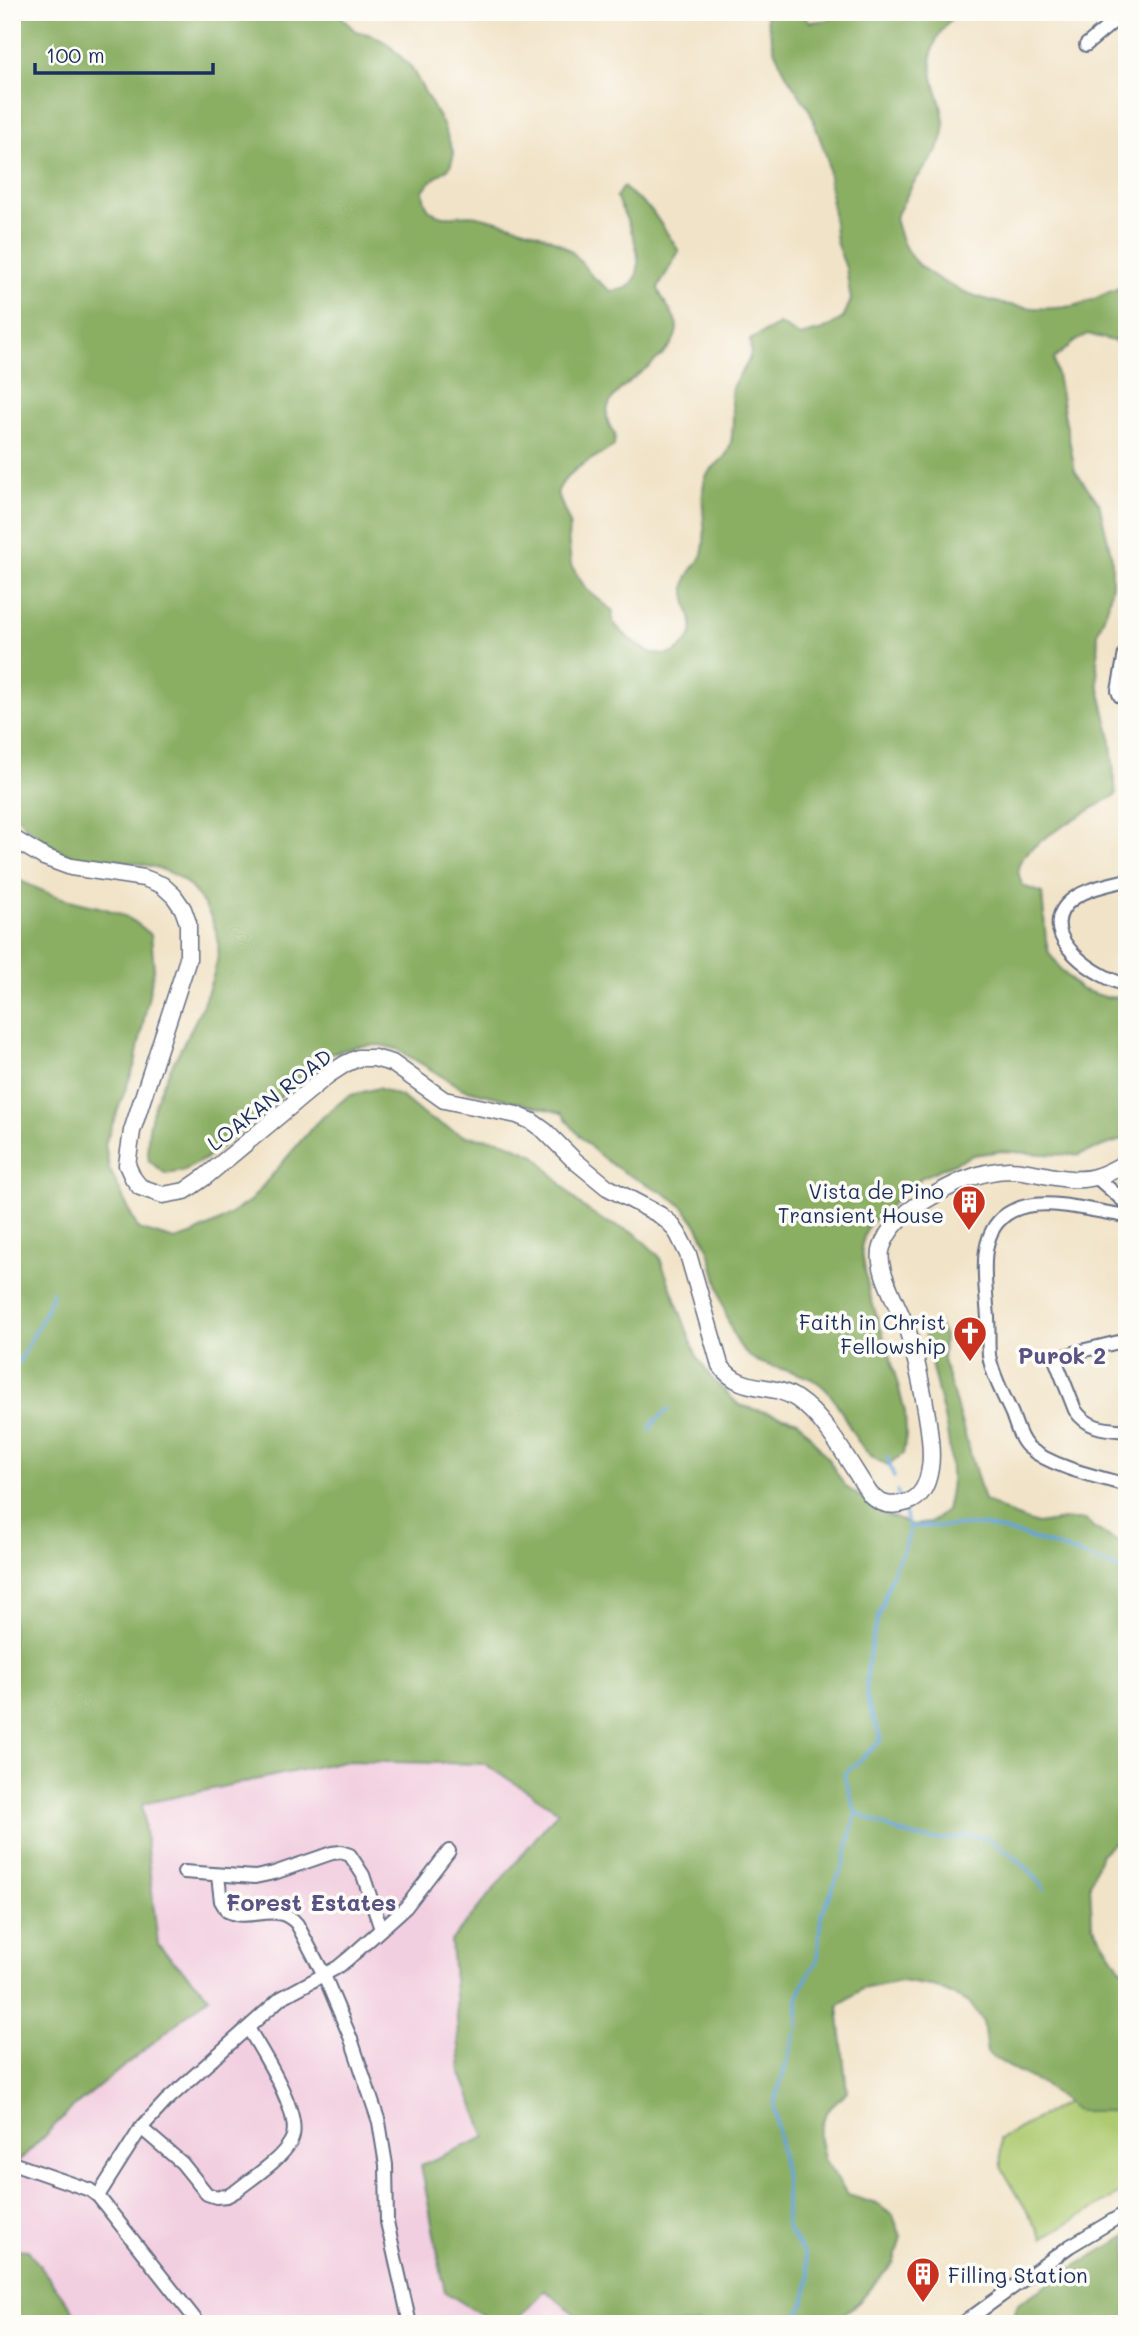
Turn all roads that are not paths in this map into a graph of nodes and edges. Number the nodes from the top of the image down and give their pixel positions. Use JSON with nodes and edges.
{"nodes":[{"id":1,"x":1125,"y":12,"type":"edge"},
{"id":2,"x":1086,"y":45,"type":"dead end"},
{"id":3,"x":1125,"y":653,"type":"edge"},
{"id":4,"x":1127,"y":699,"type":"edge"},
{"id":5,"x":12,"y":838,"type":"edge"},
{"id":6,"x":1127,"y":880,"type":"edge"},
{"id":7,"x":1127,"y":985,"type":"edge"},
{"id":8,"x":1127,"y":1162,"type":"edge"},
{"id":9,"x":1096,"y":1177,"type":"junction"},
{"id":10,"x":1127,"y":1204,"type":"edge"},
{"id":11,"x":1127,"y":1216,"type":"edge"},
{"id":12,"x":1127,"y":1340,"type":"edge"},
{"id":13,"x":1127,"y":1431,"type":"edge"},
{"id":14,"x":1127,"y":1485,"type":"edge"},
{"id":15,"x":449,"y":1851,"type":"dead end"},
{"id":16,"x":184,"y":1871,"type":"dead end"},
{"id":17,"x":218,"y":1875,"type":"junction"},
{"id":18,"x":381,"y":1929,"type":"junction"},
{"id":19,"x":324,"y":1975,"type":"junction"},
{"id":20,"x":248,"y":2028,"type":"junction"},
{"id":21,"x":141,"y":2128,"type":"junction"},
{"id":22,"x":12,"y":2163,"type":"edge"},
{"id":23,"x":98,"y":2196,"type":"junction"},
{"id":24,"x":1127,"y":2212,"type":"edge"},
{"id":25,"x":199,"y":2324,"type":"edge"},
{"id":26,"x":410,"y":2324,"type":"edge"},
{"id":27,"x":962,"y":2324,"type":"edge"}],
"edges":[{"from":1,"to":2,"type":"street"},
{"from":3,"to":4,"type":"street"},
{"from":5,"to":9,"type":"main road","name":"LOAKAN ROAD"},
{"from":6,"to":7,"type":"street"},
{"from":8,"to":9,"type":"main road","name":"LOAKAN ROAD"},
{"from":9,"to":10,"type":"street"},
{"from":11,"to":14,"type":"street"},
{"from":12,"to":13,"type":"street"},
{"from":15,"to":18,"type":"street"},
{"from":16,"to":17,"type":"street"},
{"from":17,"to":18,"type":"street"},
{"from":17,"to":19,"type":"street"},
{"from":18,"to":19,"type":"street"},
{"from":19,"to":20,"type":"street"},
{"from":19,"to":26,"type":"street"},
{"from":20,"to":21,"type":"street"},
{"from":20,"to":21,"type":"street"},
{"from":21,"to":23,"type":"street"},
{"from":22,"to":23,"type":"street"},
{"from":23,"to":25,"type":"street"},
{"from":24,"to":27,"type":"street"}]}
